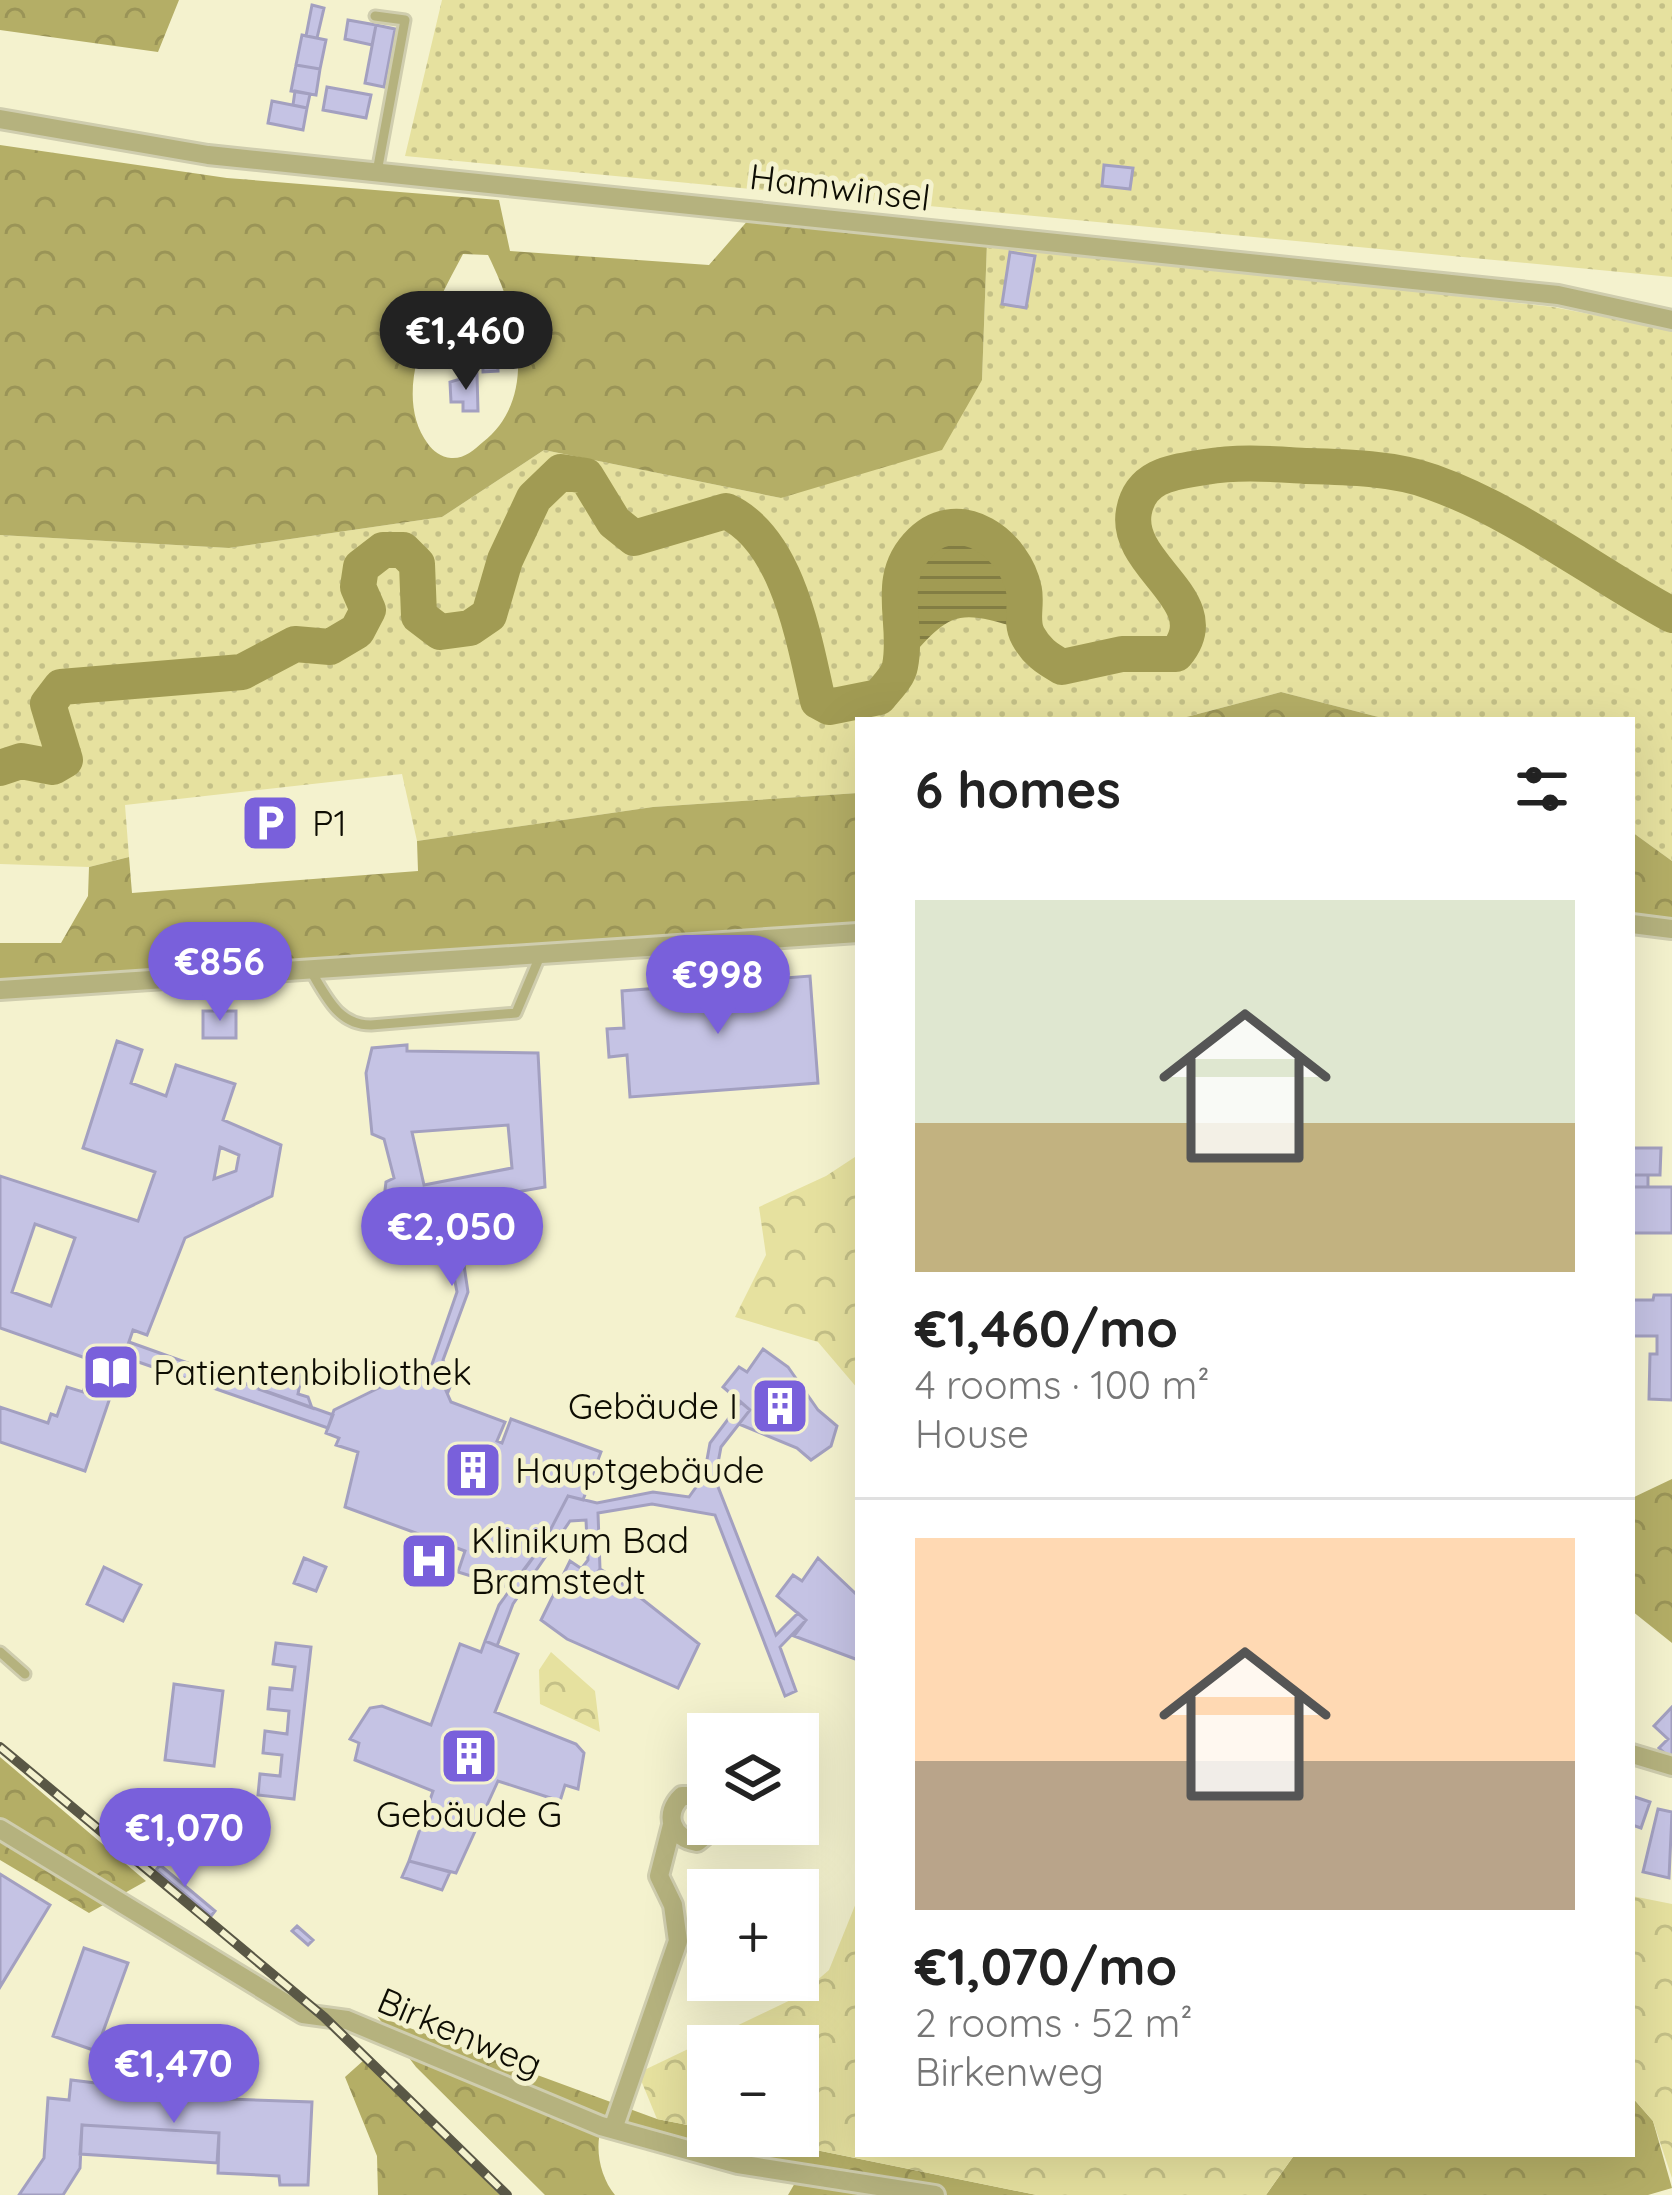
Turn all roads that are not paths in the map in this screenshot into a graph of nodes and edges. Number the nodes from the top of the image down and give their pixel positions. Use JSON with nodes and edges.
{"nodes":[{"id":1,"x":375,"y":16,"type":"dead end"},
{"id":2,"x":0,"y":119,"type":"edge"},
{"id":3,"x":376,"y":172,"type":"junction"},
{"id":4,"x":1672,"y":320,"type":"edge"},
{"id":5,"x":1635,"y":924,"type":"edge"},
{"id":6,"x":1672,"y":929,"type":"edge"},
{"id":7,"x":855,"y":933,"type":"edge"},
{"id":8,"x":540,"y":956,"type":"junction"},
{"id":9,"x":312,"y":973,"type":"junction"},
{"id":10,"x":0,"y":990,"type":"edge"},
{"id":11,"x":0,"y":1652,"type":"edge"},
{"id":12,"x":25,"y":1674,"type":"dead end"},
{"id":13,"x":1635,"y":1755,"type":"edge"},
{"id":14,"x":1672,"y":1766,"type":"edge"},
{"id":15,"x":687,"y":1796,"type":"edge"},
{"id":16,"x":672,"y":1825,"type":"junction"},
{"id":17,"x":0,"y":1829,"type":"edge"},
{"id":18,"x":687,"y":1839,"type":"edge"},
{"id":19,"x":185,"y":2033,"type":"dead end"},
{"id":20,"x":222,"y":2036,"type":"dead end"},
{"id":21,"x":613,"y":2129,"type":"junction"},
{"id":22,"x":935,"y":2195,"type":"edge"}],
"edges":[{"from":1,"to":3,"type":"lane"},
{"from":2,"to":3,"type":"street","name":"Hamwinsel"},
{"from":3,"to":4,"type":"street","name":"Hamwinsel"},
{"from":5,"to":6,"type":"street"},
{"from":7,"to":8,"type":"street"},
{"from":8,"to":9,"type":"street"},
{"from":8,"to":9,"type":"lane"},
{"from":9,"to":10,"type":"street"},
{"from":11,"to":12,"type":"lane"},
{"from":13,"to":14,"type":"street"},
{"from":15,"to":16,"type":"street"},
{"from":16,"to":18,"type":"street"},
{"from":16,"to":21,"type":"street"},
{"from":17,"to":21,"type":"street","name":"Birkenweg"},
{"from":19,"to":20,"type":"lane"},
{"from":21,"to":22,"type":"street","name":"Birkenweg"}]}
